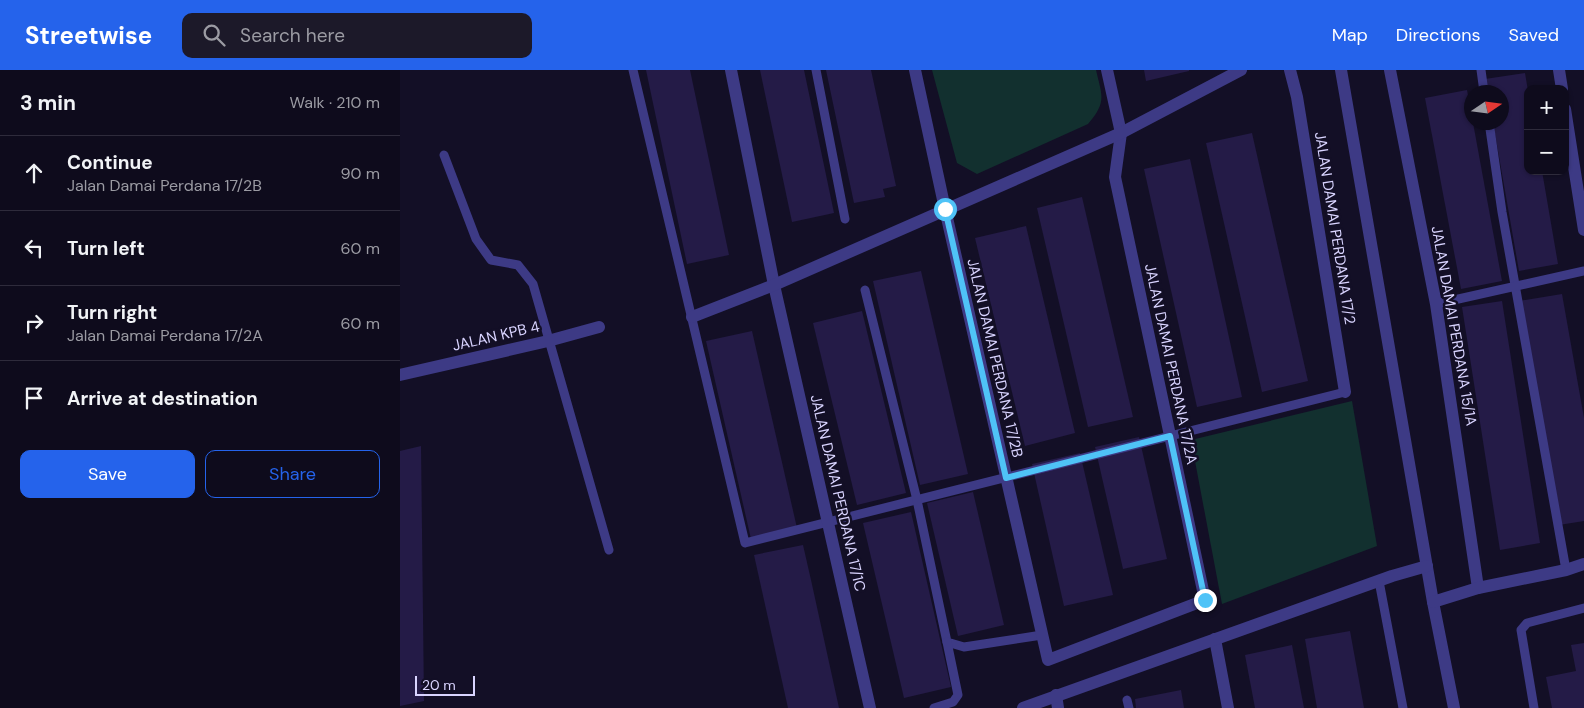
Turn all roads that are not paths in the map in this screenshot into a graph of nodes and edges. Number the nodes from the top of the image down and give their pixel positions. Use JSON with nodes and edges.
{"nodes":[{"id":1,"x":633,"y":70,"type":"edge"},
{"id":2,"x":731,"y":70,"type":"edge"},
{"id":3,"x":816,"y":70,"type":"edge"},
{"id":4,"x":915,"y":70,"type":"edge"},
{"id":5,"x":1107,"y":70,"type":"edge"},
{"id":6,"x":1241,"y":70,"type":"edge"},
{"id":7,"x":1290,"y":70,"type":"edge"},
{"id":8,"x":1341,"y":70,"type":"edge"},
{"id":9,"x":1390,"y":70,"type":"edge"},
{"id":10,"x":1481,"y":70,"type":"edge"},
{"id":11,"x":1559,"y":70,"type":"edge"},
{"id":12,"x":1483,"y":85,"type":"edge"},
{"id":13,"x":1561,"y":85,"type":"edge"},
{"id":14,"x":1490,"y":130,"type":"edge"},
{"id":15,"x":1568,"y":130,"type":"edge"},
{"id":16,"x":1121,"y":133,"type":"junction"},
{"id":17,"x":444,"y":155,"type":"dead end"},
{"id":18,"x":945,"y":209,"type":"junction"},
{"id":19,"x":845,"y":219,"type":"dead end"},
{"id":20,"x":1584,"y":230,"type":"edge"},
{"id":21,"x":1584,"y":271,"type":"edge"},
{"id":22,"x":774,"y":285,"type":"junction"},
{"id":23,"x":1516,"y":286,"type":"junction"},
{"id":24,"x":865,"y":290,"type":"dead end"},
{"id":25,"x":1436,"y":304,"type":"junction"},
{"id":26,"x":692,"y":317,"type":"junction"},
{"id":27,"x":599,"y":327,"type":"dead end"},
{"id":28,"x":548,"y":340,"type":"junction"},
{"id":29,"x":400,"y":375,"type":"edge"},
{"id":30,"x":1345,"y":392,"type":"joint"},
{"id":31,"x":1170,"y":436,"type":"junction"},
{"id":32,"x":1006,"y":478,"type":"junction"},
{"id":33,"x":917,"y":500,"type":"junction"},
{"id":34,"x":828,"y":523,"type":"junction"},
{"id":35,"x":609,"y":550,"type":"dead end"},
{"id":36,"x":1584,"y":564,"type":"edge"},
{"id":37,"x":1427,"y":566,"type":"junction"},
{"id":38,"x":1566,"y":570,"type":"junction"},
{"id":39,"x":1379,"y":581,"type":"junction"},
{"id":40,"x":1478,"y":588,"type":"junction"},
{"id":41,"x":1433,"y":602,"type":"junction"},
{"id":42,"x":1584,"y":608,"type":"edge"},
{"id":43,"x":1042,"y":634,"type":"junction"},
{"id":44,"x":1216,"y":639,"type":"junction"},
{"id":45,"x":947,"y":642,"type":"junction"},
{"id":46,"x":1048,"y":660,"type":"joint"},
{"id":47,"x":1057,"y":702,"type":"edge"},
{"id":48,"x":870,"y":708,"type":"edge"},
{"id":49,"x":934,"y":708,"type":"edge"},
{"id":50,"x":1023,"y":708,"type":"edge"},
{"id":51,"x":1228,"y":708,"type":"edge"},
{"id":52,"x":1403,"y":708,"type":"edge"},
{"id":53,"x":1454,"y":708,"type":"edge"},
{"id":54,"x":1534,"y":708,"type":"edge"}],
"edges":[{"from":1,"to":26,"type":"lane"},
{"from":2,"to":22,"type":"street","name":"JALAN DAMAI PERDANA 17/1C"},
{"from":3,"to":19,"type":"lane"},
{"from":4,"to":18,"type":"street","name":"JALAN DAMAI PERDANA 17/2B"},
{"from":5,"to":16,"type":"street"},
{"from":6,"to":16,"type":"street"},
{"from":7,"to":30,"type":"street","name":"JALAN DAMAI PERDANA 17/2"},
{"from":8,"to":37,"type":"street"},
{"from":9,"to":25,"type":"street","name":"JALAN DAMAI PERDANA 15/1A"},
{"from":10,"to":12,"type":"lane"},
{"from":11,"to":13,"type":"street"},
{"from":14,"to":23,"type":"lane"},
{"from":15,"to":20,"type":"street"},
{"from":16,"to":18,"type":"street"},
{"from":16,"to":31,"type":"street","name":"JALAN DAMAI PERDANA 17/2A"},
{"from":17,"to":28,"type":"lane"},
{"from":18,"to":22,"type":"street"},
{"from":18,"to":32,"type":"street","name":"JALAN DAMAI PERDANA 17/2B"},
{"from":21,"to":23,"type":"lane"},
{"from":22,"to":26,"type":"street"},
{"from":22,"to":34,"type":"street","name":"JALAN DAMAI PERDANA 17/1C"},
{"from":23,"to":25,"type":"lane"},
{"from":23,"to":38,"type":"lane"},
{"from":24,"to":33,"type":"lane"},
{"from":25,"to":40,"type":"street","name":"JALAN DAMAI PERDANA 15/1A"},
{"from":26,"to":34,"type":"lane"},
{"from":27,"to":28,"type":"street","name":"JALAN KPB 4"},
{"from":28,"to":29,"type":"street","name":"JALAN KPB 4"},
{"from":28,"to":35,"type":"lane"},
{"from":30,"to":31,"type":"lane"},
{"from":31,"to":32,"type":"lane"},
{"from":31,"to":46,"type":"street","name":"JALAN DAMAI PERDANA 17/2A"},
{"from":32,"to":33,"type":"lane"},
{"from":32,"to":43,"type":"street","name":"JALAN DAMAI PERDANA 17/2B"},
{"from":33,"to":34,"type":"lane"},
{"from":33,"to":45,"type":"lane"},
{"from":34,"to":48,"type":"street","name":"JALAN DAMAI PERDANA 17/1C"},
{"from":36,"to":38,"type":"street"},
{"from":37,"to":39,"type":"street"},
{"from":37,"to":41,"type":"street"},
{"from":38,"to":40,"type":"street"},
{"from":39,"to":44,"type":"street"},
{"from":39,"to":52,"type":"lane"},
{"from":40,"to":41,"type":"street"},
{"from":41,"to":53,"type":"street"},
{"from":42,"to":54,"type":"lane"},
{"from":43,"to":45,"type":"lane"},
{"from":43,"to":46,"type":"street","name":"JALAN DAMAI PERDANA 17/2B"},
{"from":44,"to":47,"type":"street"},
{"from":44,"to":51,"type":"street"},
{"from":45,"to":49,"type":"lane"},
{"from":47,"to":50,"type":"street"}]}
